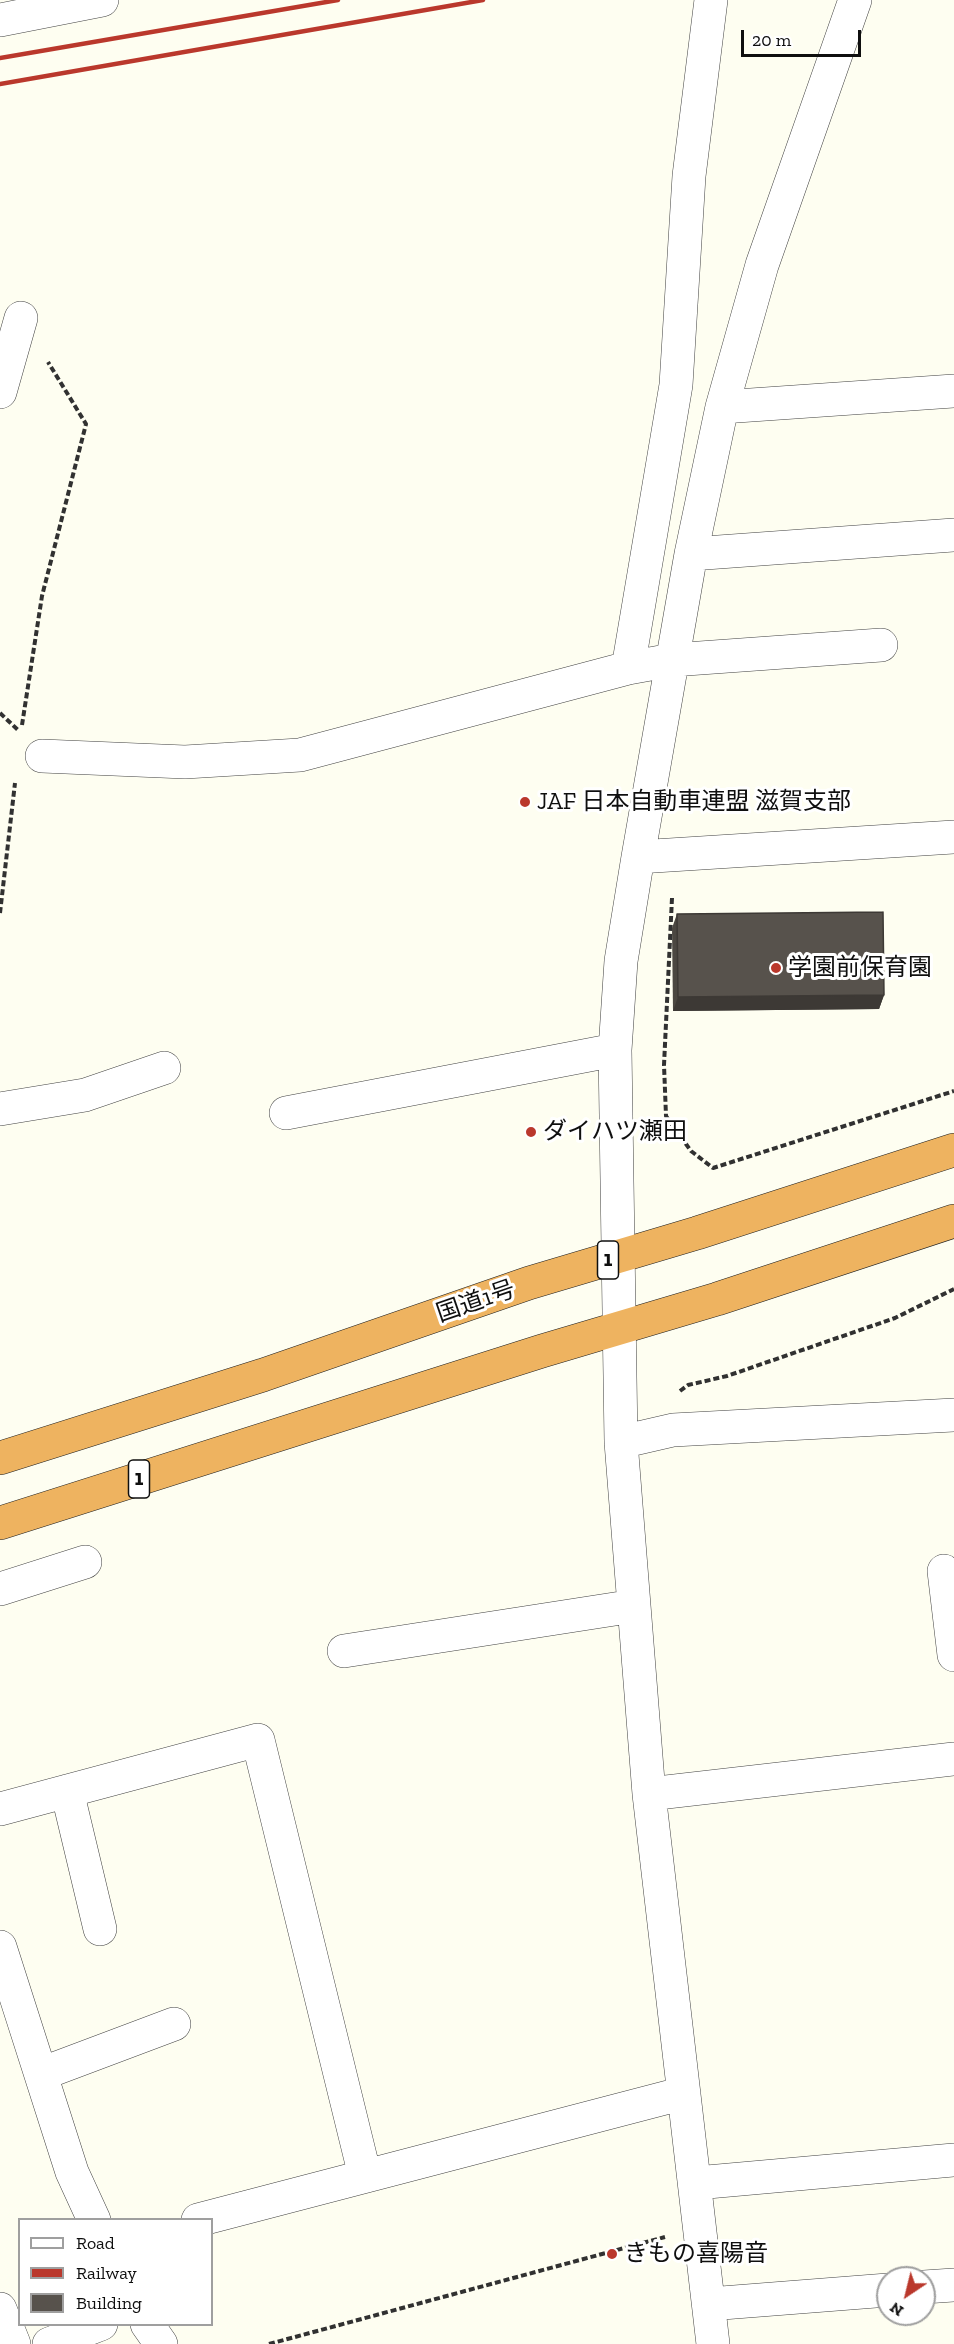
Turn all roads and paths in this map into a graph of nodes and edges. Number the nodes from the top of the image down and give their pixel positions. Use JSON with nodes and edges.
{"nodes":[{"id":1,"x":102,"y":0,"type":"edge"},
{"id":2,"x":711,"y":0,"type":"edge"},
{"id":3,"x":855,"y":0,"type":"edge"},
{"id":4,"x":0,"y":20,"type":"edge"},
{"id":5,"x":21,"y":318,"type":"joint"},
{"id":6,"x":954,"y":391,"type":"edge"},
{"id":7,"x":0,"y":392,"type":"edge"},
{"id":8,"x":722,"y":407,"type":"junction"},
{"id":9,"x":954,"y":535,"type":"edge"},
{"id":10,"x":691,"y":554,"type":"junction"},
{"id":11,"x":881,"y":645,"type":"dead end"},
{"id":12,"x":672,"y":660,"type":"junction"},
{"id":13,"x":628,"y":668,"type":"junction"},
{"id":14,"x":0,"y":713,"type":"edge"},
{"id":15,"x":42,"y":756,"type":"dead end"},
{"id":16,"x":16,"y":778,"type":"dead end"},
{"id":17,"x":954,"y":837,"type":"edge"},
{"id":18,"x":674,"y":855,"type":"junction"},
{"id":19,"x":638,"y":857,"type":"junction"},
{"id":20,"x":0,"y":913,"type":"edge"},
{"id":21,"x":615,"y":1050,"type":"junction"},
{"id":22,"x":164,"y":1068,"type":"dead end"},
{"id":23,"x":954,"y":1091,"type":"edge"},
{"id":24,"x":0,"y":1109,"type":"edge"},
{"id":25,"x":286,"y":1113,"type":"dead end"},
{"id":26,"x":954,"y":1149,"type":"edge"},
{"id":27,"x":954,"y":1221,"type":"edge"},
{"id":28,"x":618,"y":1256,"type":"junction"},
{"id":29,"x":954,"y":1289,"type":"edge"},
{"id":30,"x":619,"y":1328,"type":"junction"},
{"id":31,"x":954,"y":1415,"type":"edge"},
{"id":32,"x":665,"y":1432,"type":"junction"},
{"id":33,"x":621,"y":1442,"type":"junction"},
{"id":34,"x":0,"y":1458,"type":"edge"},
{"id":35,"x":0,"y":1523,"type":"edge"},
{"id":36,"x":85,"y":1562,"type":"dead end"},
{"id":37,"x":944,"y":1571,"type":"dead end"},
{"id":38,"x":0,"y":1588,"type":"edge"},
{"id":39,"x":634,"y":1606,"type":"junction"},
{"id":40,"x":344,"y":1650,"type":"dead end"},
{"id":41,"x":954,"y":1655,"type":"edge"},
{"id":42,"x":954,"y":1759,"type":"edge"},
{"id":43,"x":67,"y":1791,"type":"junction"},
{"id":44,"x":649,"y":1794,"type":"junction"},
{"id":45,"x":0,"y":1809,"type":"edge"},
{"id":46,"x":100,"y":1929,"type":"dead end"},
{"id":47,"x":0,"y":1947,"type":"edge"},
{"id":48,"x":174,"y":2025,"type":"dead end"},
{"id":49,"x":40,"y":2073,"type":"junction"},
{"id":50,"x":684,"y":2093,"type":"junction"},
{"id":51,"x":954,"y":2160,"type":"edge"},
{"id":52,"x":365,"y":2176,"type":"junction"},
{"id":53,"x":696,"y":2183,"type":"junction"},
{"id":54,"x":93,"y":2218,"type":"edge"},
{"id":55,"x":206,"y":2218,"type":"edge"},
{"id":56,"x":701,"y":2227,"type":"junction"},
{"id":57,"x":954,"y":2285,"type":"edge"},
{"id":58,"x":936,"y":2286,"type":"edge"},
{"id":59,"x":876,"y":2291,"type":"edge"},
{"id":60,"x":709,"y":2304,"type":"junction"},
{"id":61,"x":0,"y":2309,"type":"edge"},
{"id":62,"x":98,"y":2326,"type":"edge"},
{"id":63,"x":148,"y":2326,"type":"edge"},
{"id":64,"x":14,"y":2344,"type":"edge"},
{"id":65,"x":49,"y":2344,"type":"edge"},
{"id":66,"x":161,"y":2344,"type":"edge"},
{"id":67,"x":269,"y":2344,"type":"edge"},
{"id":68,"x":713,"y":2344,"type":"edge"}],
"edges":[{"from":1,"to":4,"type":"street"},
{"from":2,"to":13,"type":"street"},
{"from":3,"to":8,"type":"street"},
{"from":5,"to":7,"type":"street"},
{"from":5,"to":14,"type":"path"},
{"from":6,"to":8,"type":"street"},
{"from":8,"to":10,"type":"street"},
{"from":9,"to":10,"type":"street"},
{"from":10,"to":12,"type":"street"},
{"from":11,"to":12,"type":"street"},
{"from":12,"to":13,"type":"street"},
{"from":12,"to":19,"type":"street"},
{"from":13,"to":15,"type":"street"},
{"from":16,"to":20,"type":"path"},
{"from":17,"to":18,"type":"street"},
{"from":18,"to":19,"type":"street"},
{"from":18,"to":23,"type":"path"},
{"from":19,"to":21,"type":"street"},
{"from":21,"to":25,"type":"street"},
{"from":21,"to":28,"type":"street"},
{"from":22,"to":24,"type":"street"},
{"from":26,"to":28,"type":"highway","name":"国道1号","number":"1"},
{"from":27,"to":30,"type":"highway","number":"1"},
{"from":28,"to":30,"type":"street"},
{"from":28,"to":34,"type":"highway","name":"国道1号","number":"1"},
{"from":29,"to":32,"type":"path"},
{"from":30,"to":33,"type":"street"},
{"from":30,"to":35,"type":"highway","number":"1"},
{"from":31,"to":32,"type":"street"},
{"from":32,"to":33,"type":"street"},
{"from":33,"to":39,"type":"street"},
{"from":36,"to":38,"type":"street"},
{"from":37,"to":41,"type":"street"},
{"from":39,"to":40,"type":"street"},
{"from":39,"to":44,"type":"street"},
{"from":42,"to":44,"type":"street"},
{"from":43,"to":45,"type":"street"},
{"from":43,"to":46,"type":"street"},
{"from":43,"to":52,"type":"street"},
{"from":44,"to":50,"type":"street"},
{"from":47,"to":49,"type":"street"},
{"from":48,"to":49,"type":"street"},
{"from":49,"to":54,"type":"street"},
{"from":50,"to":52,"type":"street"},
{"from":50,"to":53,"type":"street"},
{"from":51,"to":53,"type":"street"},
{"from":52,"to":55,"type":"street"},
{"from":53,"to":56,"type":"street"},
{"from":56,"to":60,"type":"street"},
{"from":56,"to":67,"type":"path"},
{"from":57,"to":58,"type":"street"},
{"from":59,"to":60,"type":"street"},
{"from":60,"to":68,"type":"street"},
{"from":61,"to":64,"type":"street"},
{"from":62,"to":65,"type":"street"},
{"from":63,"to":66,"type":"street"}]}
